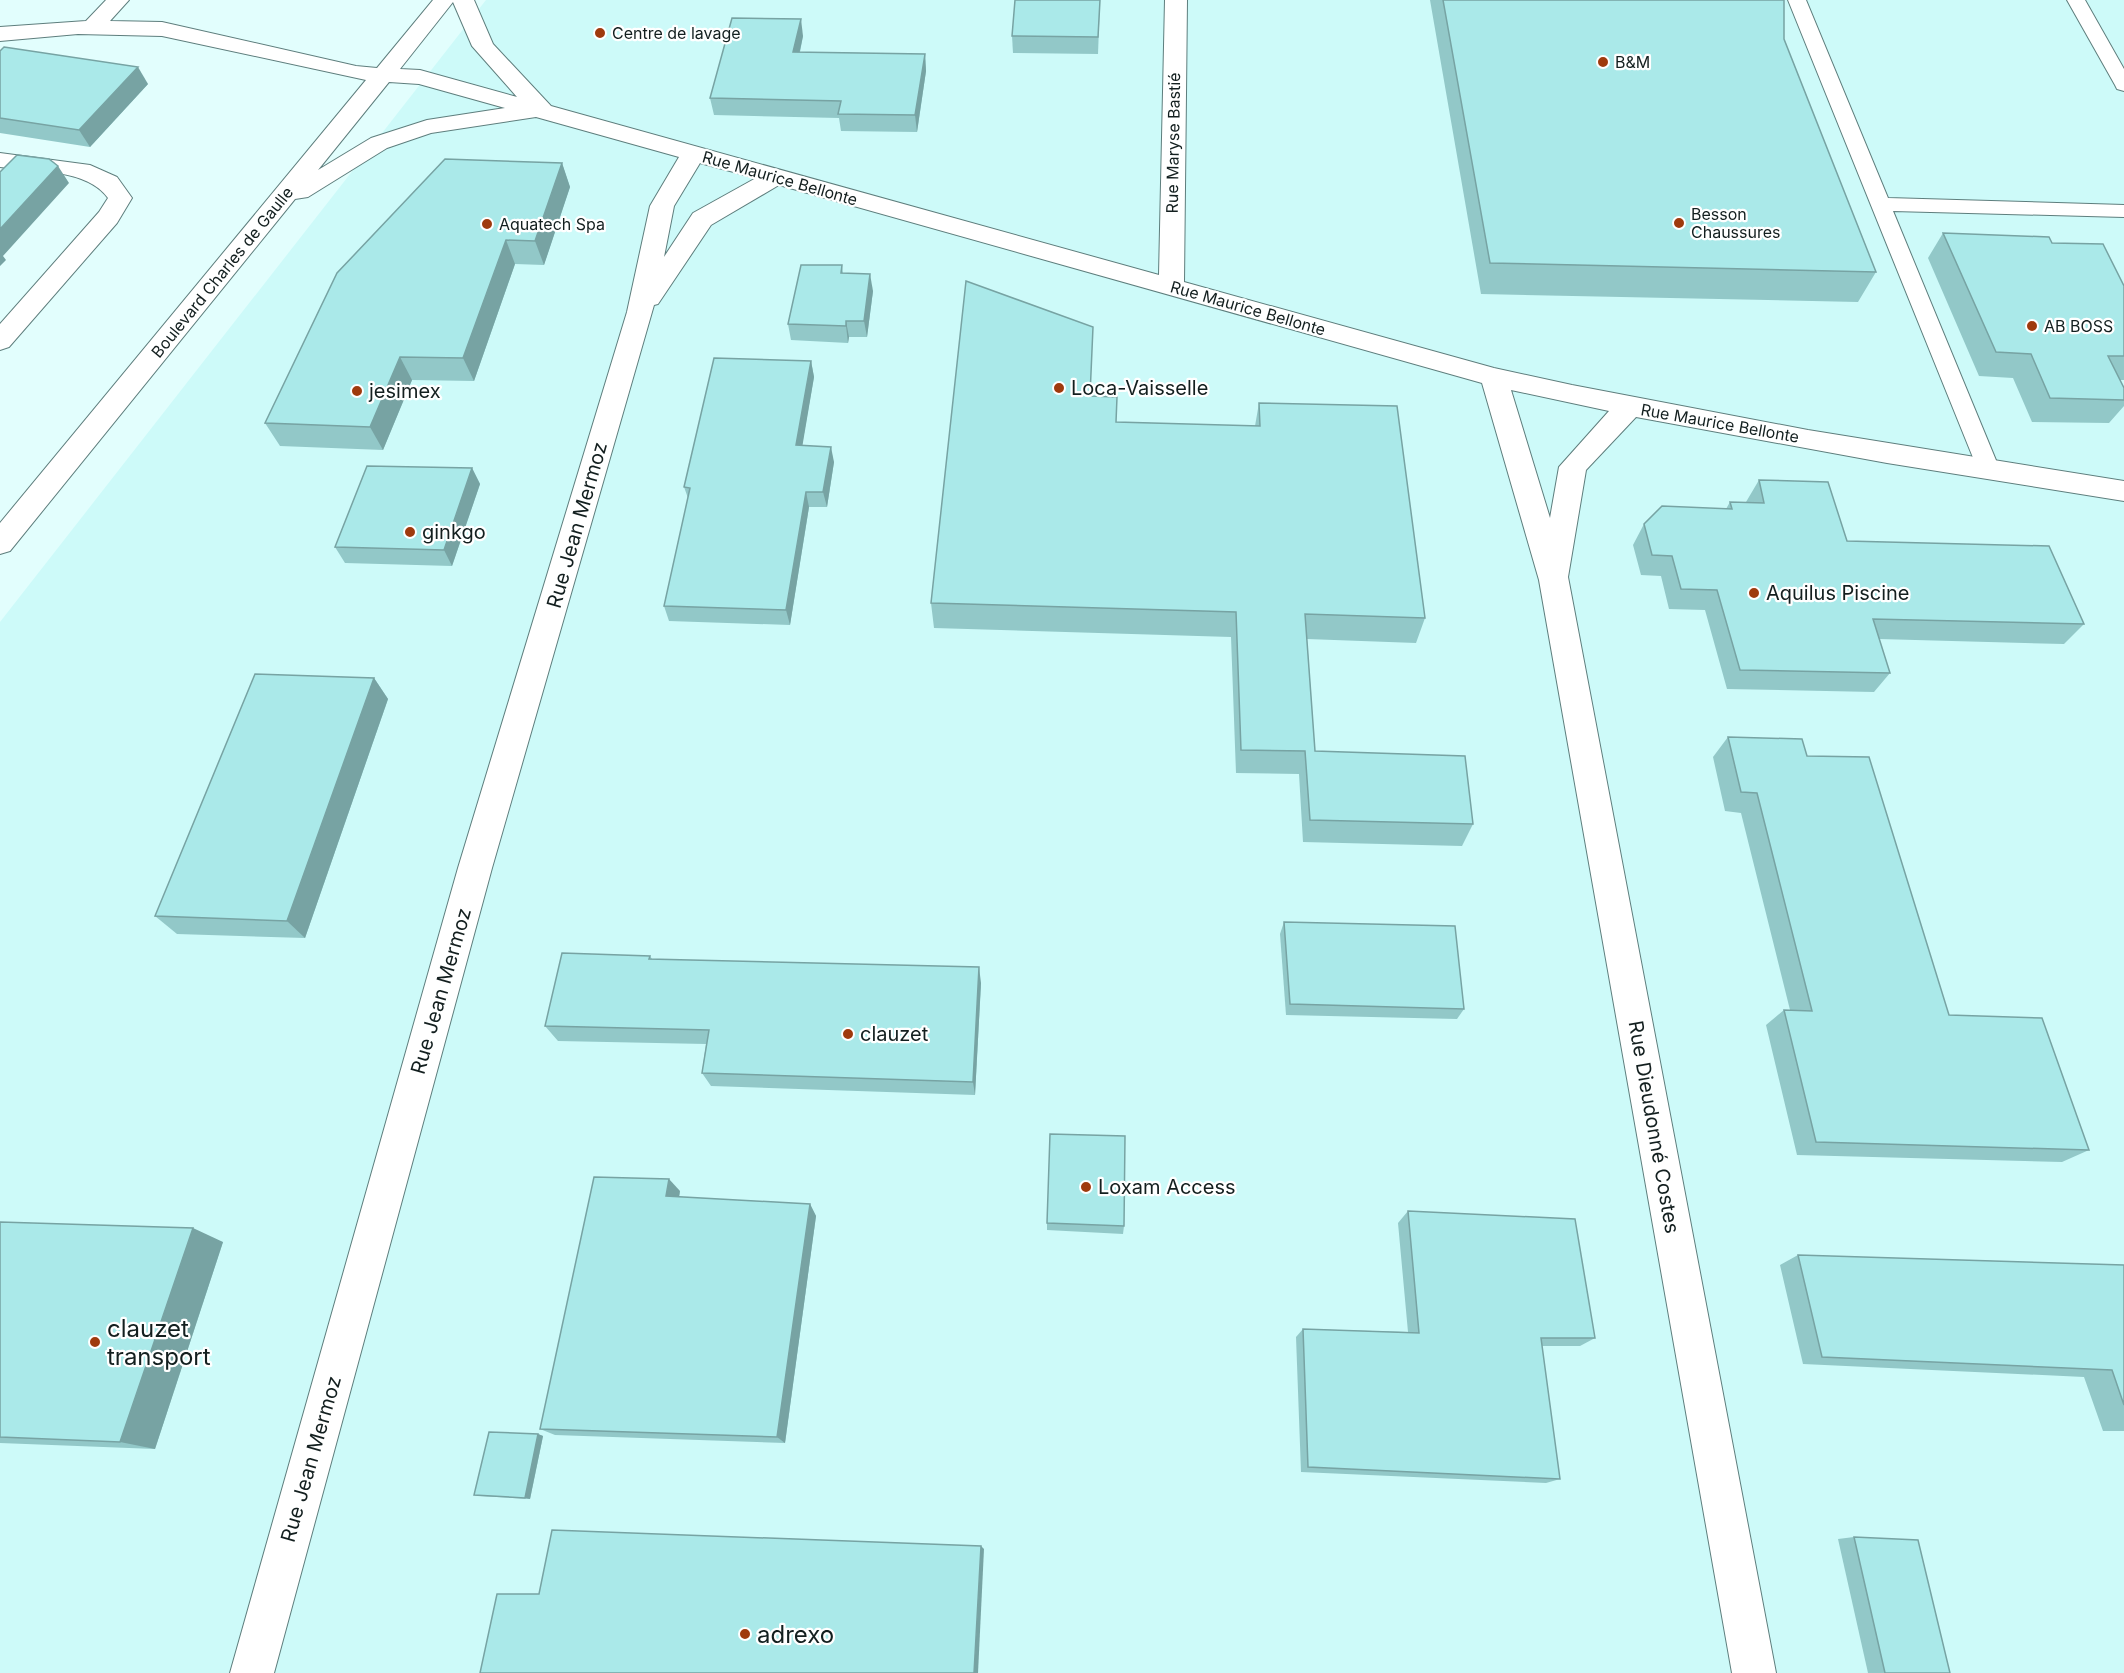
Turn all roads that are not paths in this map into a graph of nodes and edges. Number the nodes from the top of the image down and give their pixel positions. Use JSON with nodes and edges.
{"nodes":[{"id":1,"x":118,"y":0,"type":"edge"},
{"id":2,"x":444,"y":0,"type":"edge"},
{"id":3,"x":463,"y":0,"type":"edge"},
{"id":4,"x":1176,"y":0,"type":"edge"},
{"id":5,"x":1797,"y":0,"type":"edge"},
{"id":6,"x":2076,"y":0,"type":"edge"},
{"id":7,"x":92,"y":27,"type":"junction"},
{"id":8,"x":0,"y":34,"type":"edge"},
{"id":9,"x":385,"y":74,"type":"junction"},
{"id":10,"x":2124,"y":85,"type":"edge"},
{"id":11,"x":540,"y":109,"type":"junction"},
{"id":12,"x":693,"y":154,"type":"junction"},
{"id":13,"x":0,"y":160,"type":"edge"},
{"id":14,"x":776,"y":177,"type":"junction"},
{"id":15,"x":1881,"y":204,"type":"junction"},
{"id":16,"x":277,"y":205,"type":"junction"},
{"id":17,"x":2124,"y":211,"type":"edge"},
{"id":18,"x":1171,"y":287,"type":"junction"},
{"id":19,"x":640,"y":312,"type":"junction"},
{"id":20,"x":0,"y":341,"type":"edge"},
{"id":21,"x":1494,"y":377,"type":"junction"},
{"id":22,"x":1629,"y":407,"type":"junction"},
{"id":23,"x":1989,"y":470,"type":"junction"},
{"id":24,"x":2124,"y":491,"type":"edge"},
{"id":25,"x":0,"y":543,"type":"edge"},
{"id":26,"x":1554,"y":580,"type":"junction"},
{"id":27,"x":252,"y":1673,"type":"edge"},
{"id":28,"x":1754,"y":1673,"type":"edge"}],
"edges":[{"from":1,"to":7,"type":"street"},
{"from":2,"to":9,"type":"street","name":"Boulevard Charles de Gaulle"},
{"from":3,"to":11,"type":"street"},
{"from":4,"to":18,"type":"street","name":"Rue Maryse Bastié"},
{"from":5,"to":15,"type":"lane"},
{"from":6,"to":10,"type":"lane"},
{"from":7,"to":8,"type":"street","name":"Rue Maurice Bellonte"},
{"from":7,"to":9,"type":"street","name":"Rue Maurice Bellonte"},
{"from":9,"to":11,"type":"street","name":"Rue Maurice Bellonte"},
{"from":9,"to":16,"type":"street","name":"Boulevard Charles de Gaulle"},
{"from":11,"to":12,"type":"street","name":"Rue Maurice Bellonte"},
{"from":11,"to":16,"type":"street"},
{"from":12,"to":14,"type":"street","name":"Rue Maurice Bellonte"},
{"from":12,"to":19,"type":"street","name":"Rue Jean Mermoz"},
{"from":13,"to":20,"type":"street"},
{"from":14,"to":18,"type":"street","name":"Rue Maurice Bellonte"},
{"from":14,"to":19,"type":"street","name":"Rue Jean Mermoz"},
{"from":15,"to":17,"type":"lane"},
{"from":15,"to":23,"type":"lane"},
{"from":16,"to":25,"type":"street","name":"Boulevard Charles de Gaulle"},
{"from":18,"to":21,"type":"street","name":"Rue Maurice Bellonte"},
{"from":19,"to":27,"type":"street","name":"Rue Jean Mermoz"},
{"from":21,"to":22,"type":"street","name":"Rue Maurice Bellonte"},
{"from":21,"to":26,"type":"street","name":"Rue Dieudonné Costes"},
{"from":22,"to":23,"type":"street","name":"Rue Maurice Bellonte"},
{"from":22,"to":26,"type":"street","name":"Rue Dieudonné Costes"},
{"from":23,"to":24,"type":"street","name":"Rue Maurice Bellonte"},
{"from":26,"to":28,"type":"street","name":"Rue Dieudonné Costes"}]}
